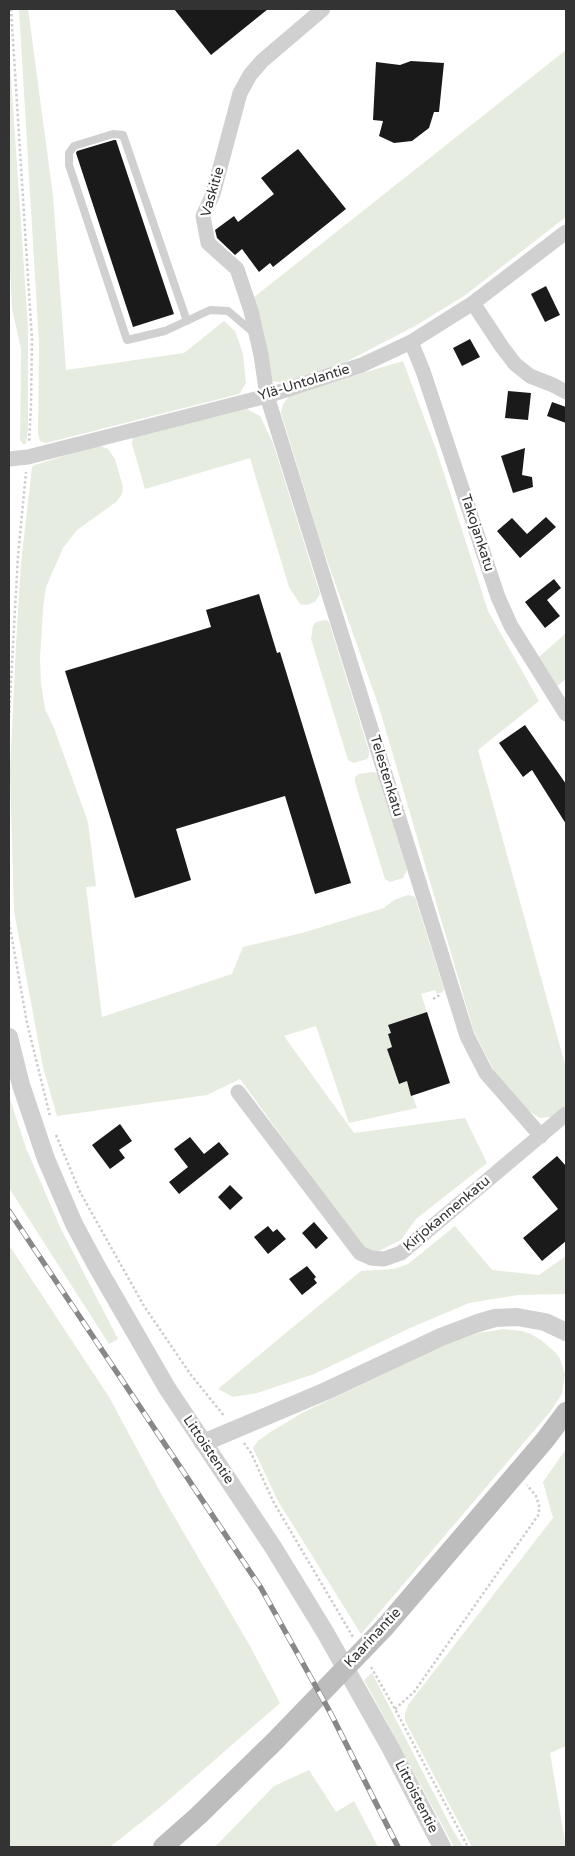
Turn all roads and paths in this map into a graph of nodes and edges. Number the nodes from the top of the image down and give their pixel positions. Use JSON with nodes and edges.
{"nodes":[{"id":1,"x":12,"y":9,"type":"edge"},
{"id":2,"x":323,"y":9,"type":"edge"},
{"id":3,"x":563,"y":239,"type":"edge"},
{"id":4,"x":473,"y":304,"type":"junction"},
{"id":5,"x":187,"y":321,"type":"junction"},
{"id":6,"x":257,"y":336,"type":"junction"},
{"id":7,"x":412,"y":342,"type":"junction"},
{"id":8,"x":566,"y":392,"type":"edge"},
{"id":9,"x":267,"y":396,"type":"junction"},
{"id":10,"x":28,"y":457,"type":"junction"},
{"id":11,"x":9,"y":459,"type":"edge"},
{"id":12,"x":566,"y":714,"type":"edge"},
{"id":13,"x":9,"y":718,"type":"edge"},
{"id":14,"x":9,"y":922,"type":"edge"},
{"id":15,"x":9,"y":1037,"type":"edge"},
{"id":16,"x":238,"y":1092,"type":"dead end"},
{"id":17,"x":566,"y":1114,"type":"edge"},
{"id":18,"x":50,"y":1116,"type":"dead end"},
{"id":19,"x":56,"y":1134,"type":"dead end"},
{"id":20,"x":541,"y":1136,"type":"junction"},
{"id":21,"x":566,"y":1332,"type":"edge"},
{"id":22,"x":566,"y":1412,"type":"edge"},
{"id":23,"x":235,"y":1430,"type":"junction"},
{"id":24,"x":203,"y":1443,"type":"junction"},
{"id":25,"x":527,"y":1485,"type":"dead end"},
{"id":26,"x":354,"y":1640,"type":"dead end"},
{"id":27,"x":370,"y":1666,"type":"dead end"},
{"id":28,"x":395,"y":1709,"type":"junction"},
{"id":29,"x":163,"y":1847,"type":"edge"},
{"id":30,"x":442,"y":1847,"type":"edge"},
{"id":31,"x":468,"y":1847,"type":"edge"}],
"edges":[{"from":1,"to":10,"type":"path"},
{"from":2,"to":6,"type":"street","name":"Vaskitie"},
{"from":3,"to":4,"type":"street","name":"Ylä-Untolantie"},
{"from":4,"to":7,"type":"street","name":"Ylä-Untolantie"},
{"from":4,"to":8,"type":"street"},
{"from":5,"to":5,"type":"lane"},
{"from":5,"to":6,"type":"lane"},
{"from":6,"to":9,"type":"street","name":"Vaskitie"},
{"from":7,"to":9,"type":"street","name":"Ylä-Untolantie"},
{"from":7,"to":12,"type":"street","name":"Takojankatu"},
{"from":9,"to":10,"type":"street","name":"Ylä-Untolantie"},
{"from":9,"to":20,"type":"street","name":"Telestenkatu"},
{"from":10,"to":11,"type":"street","name":"Ylä-Untolantie"},
{"from":10,"to":13,"type":"path"},
{"from":14,"to":18,"type":"path"},
{"from":15,"to":24,"type":"street","name":"Littoistentie"},
{"from":16,"to":20,"type":"street","name":"Kirjokannenkatu"},
{"from":17,"to":20,"type":"street","name":"Kirjokannenkatu"},
{"from":19,"to":23,"type":"path"},
{"from":21,"to":23,"type":"street"},
{"from":22,"to":29,"type":"main road","name":"Kaarinantie"},
{"from":23,"to":24,"type":"street"},
{"from":23,"to":26,"type":"path"},
{"from":24,"to":30,"type":"street","name":"Littoistentie"},
{"from":25,"to":28,"type":"path"},
{"from":27,"to":28,"type":"path"},
{"from":28,"to":31,"type":"path"}]}
